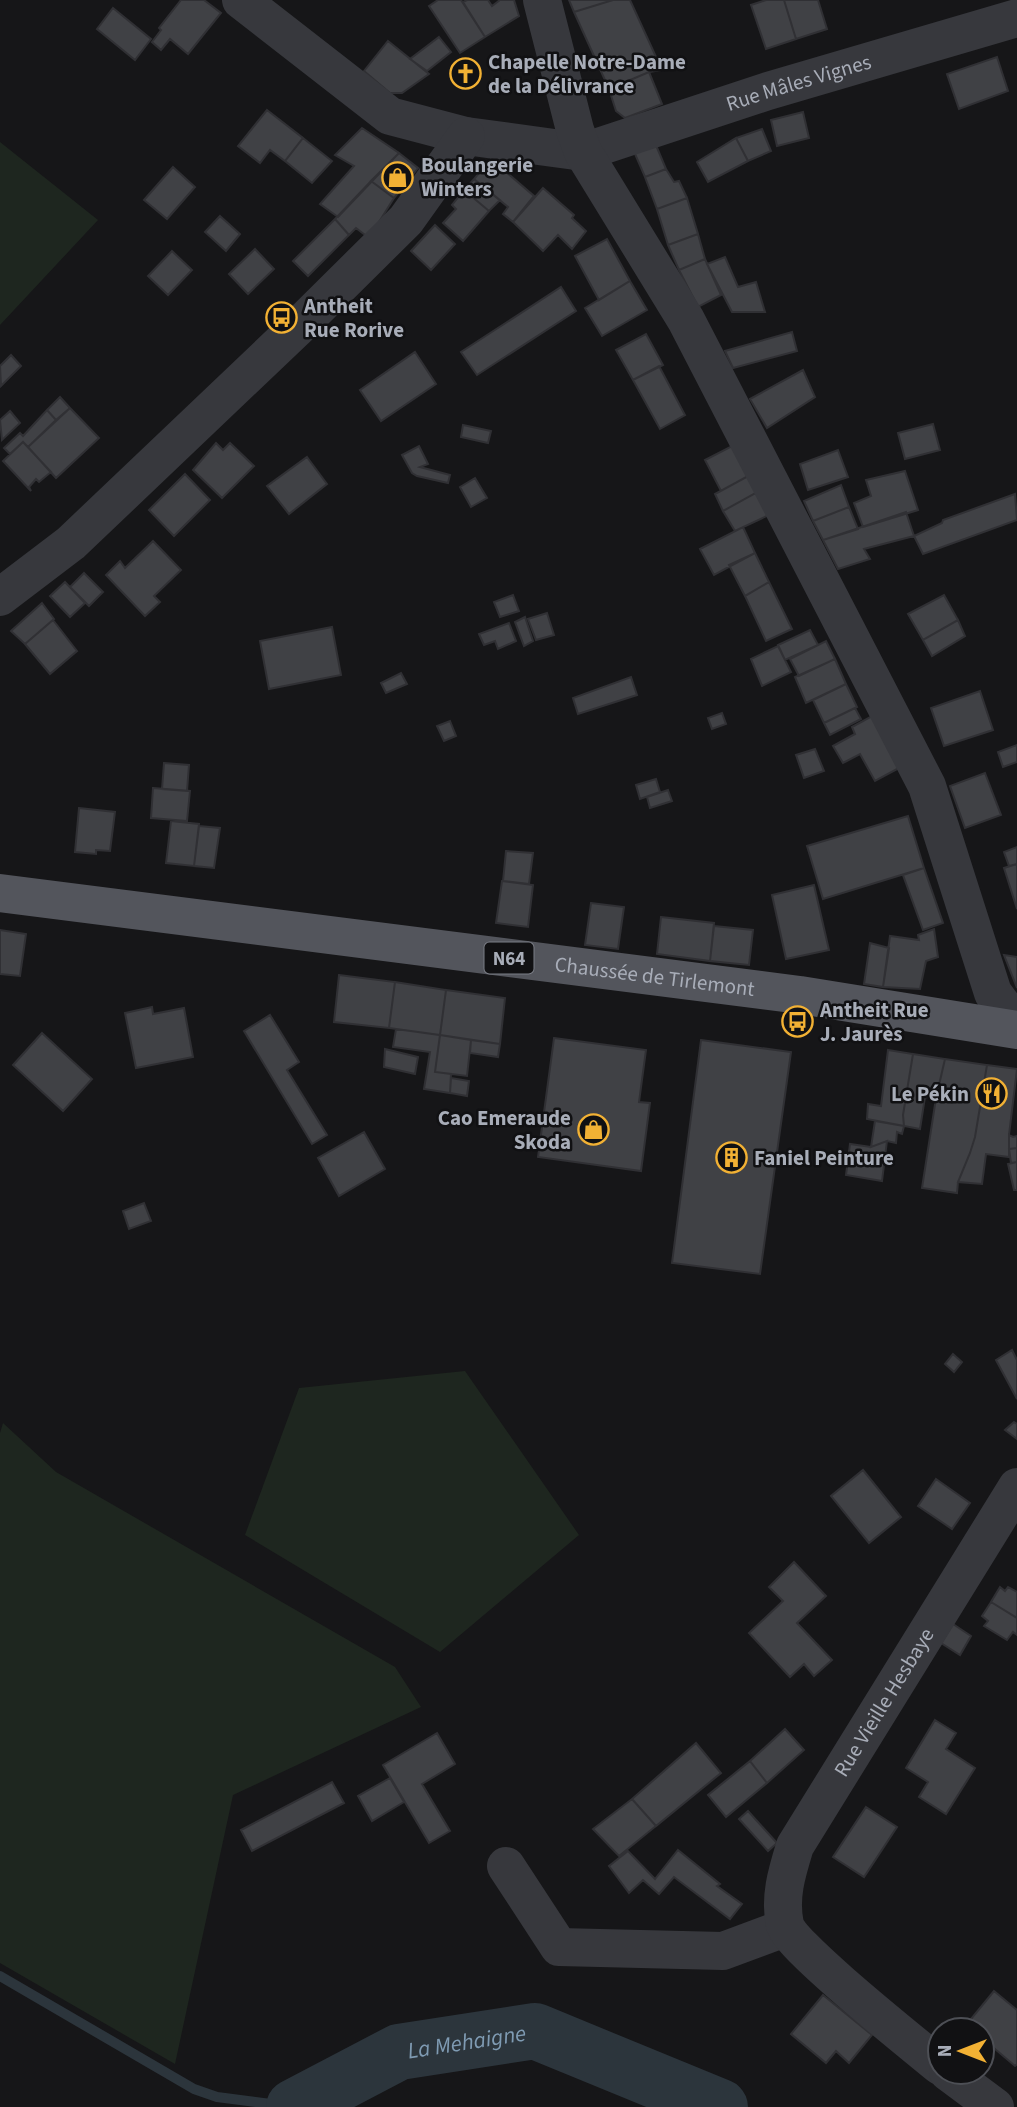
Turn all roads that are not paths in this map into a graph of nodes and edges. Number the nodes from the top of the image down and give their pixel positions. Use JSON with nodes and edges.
{"nodes":[{"id":1,"x":241,"y":0,"type":"edge"},
{"id":2,"x":542,"y":0,"type":"edge"},
{"id":3,"x":1017,"y":18,"type":"edge"},
{"id":4,"x":466,"y":136,"type":"junction"},
{"id":5,"x":583,"y":152,"type":"junction"},
{"id":6,"x":0,"y":597,"type":"edge"},
{"id":7,"x":0,"y":893,"type":"edge"},
{"id":8,"x":1017,"y":1027,"type":"edge"},
{"id":9,"x":1017,"y":1487,"type":"edge"},
{"id":10,"x":506,"y":1866,"type":"dead end"},
{"id":11,"x":785,"y":1928,"type":"junction"},
{"id":12,"x":926,"y":2054,"type":"edge"},
{"id":13,"x":967,"y":2086,"type":"edge"},
{"id":14,"x":995,"y":2107,"type":"edge"}],
"edges":[{"from":1,"to":4,"type":"street"},
{"from":2,"to":5,"type":"street"},
{"from":3,"to":5,"type":"street","name":"Rue Mâles Vignes"},
{"from":4,"to":5,"type":"street"},
{"from":4,"to":6,"type":"street"},
{"from":5,"to":8,"type":"street"},
{"from":7,"to":8,"type":"main road","name":"Chaussée de Tirlemont","number":"N64"},
{"from":9,"to":11,"type":"street","name":"Rue Vieille Hesbaye"},
{"from":10,"to":11,"type":"street"},
{"from":11,"to":12,"type":"street"},
{"from":13,"to":14,"type":"street"}]}
